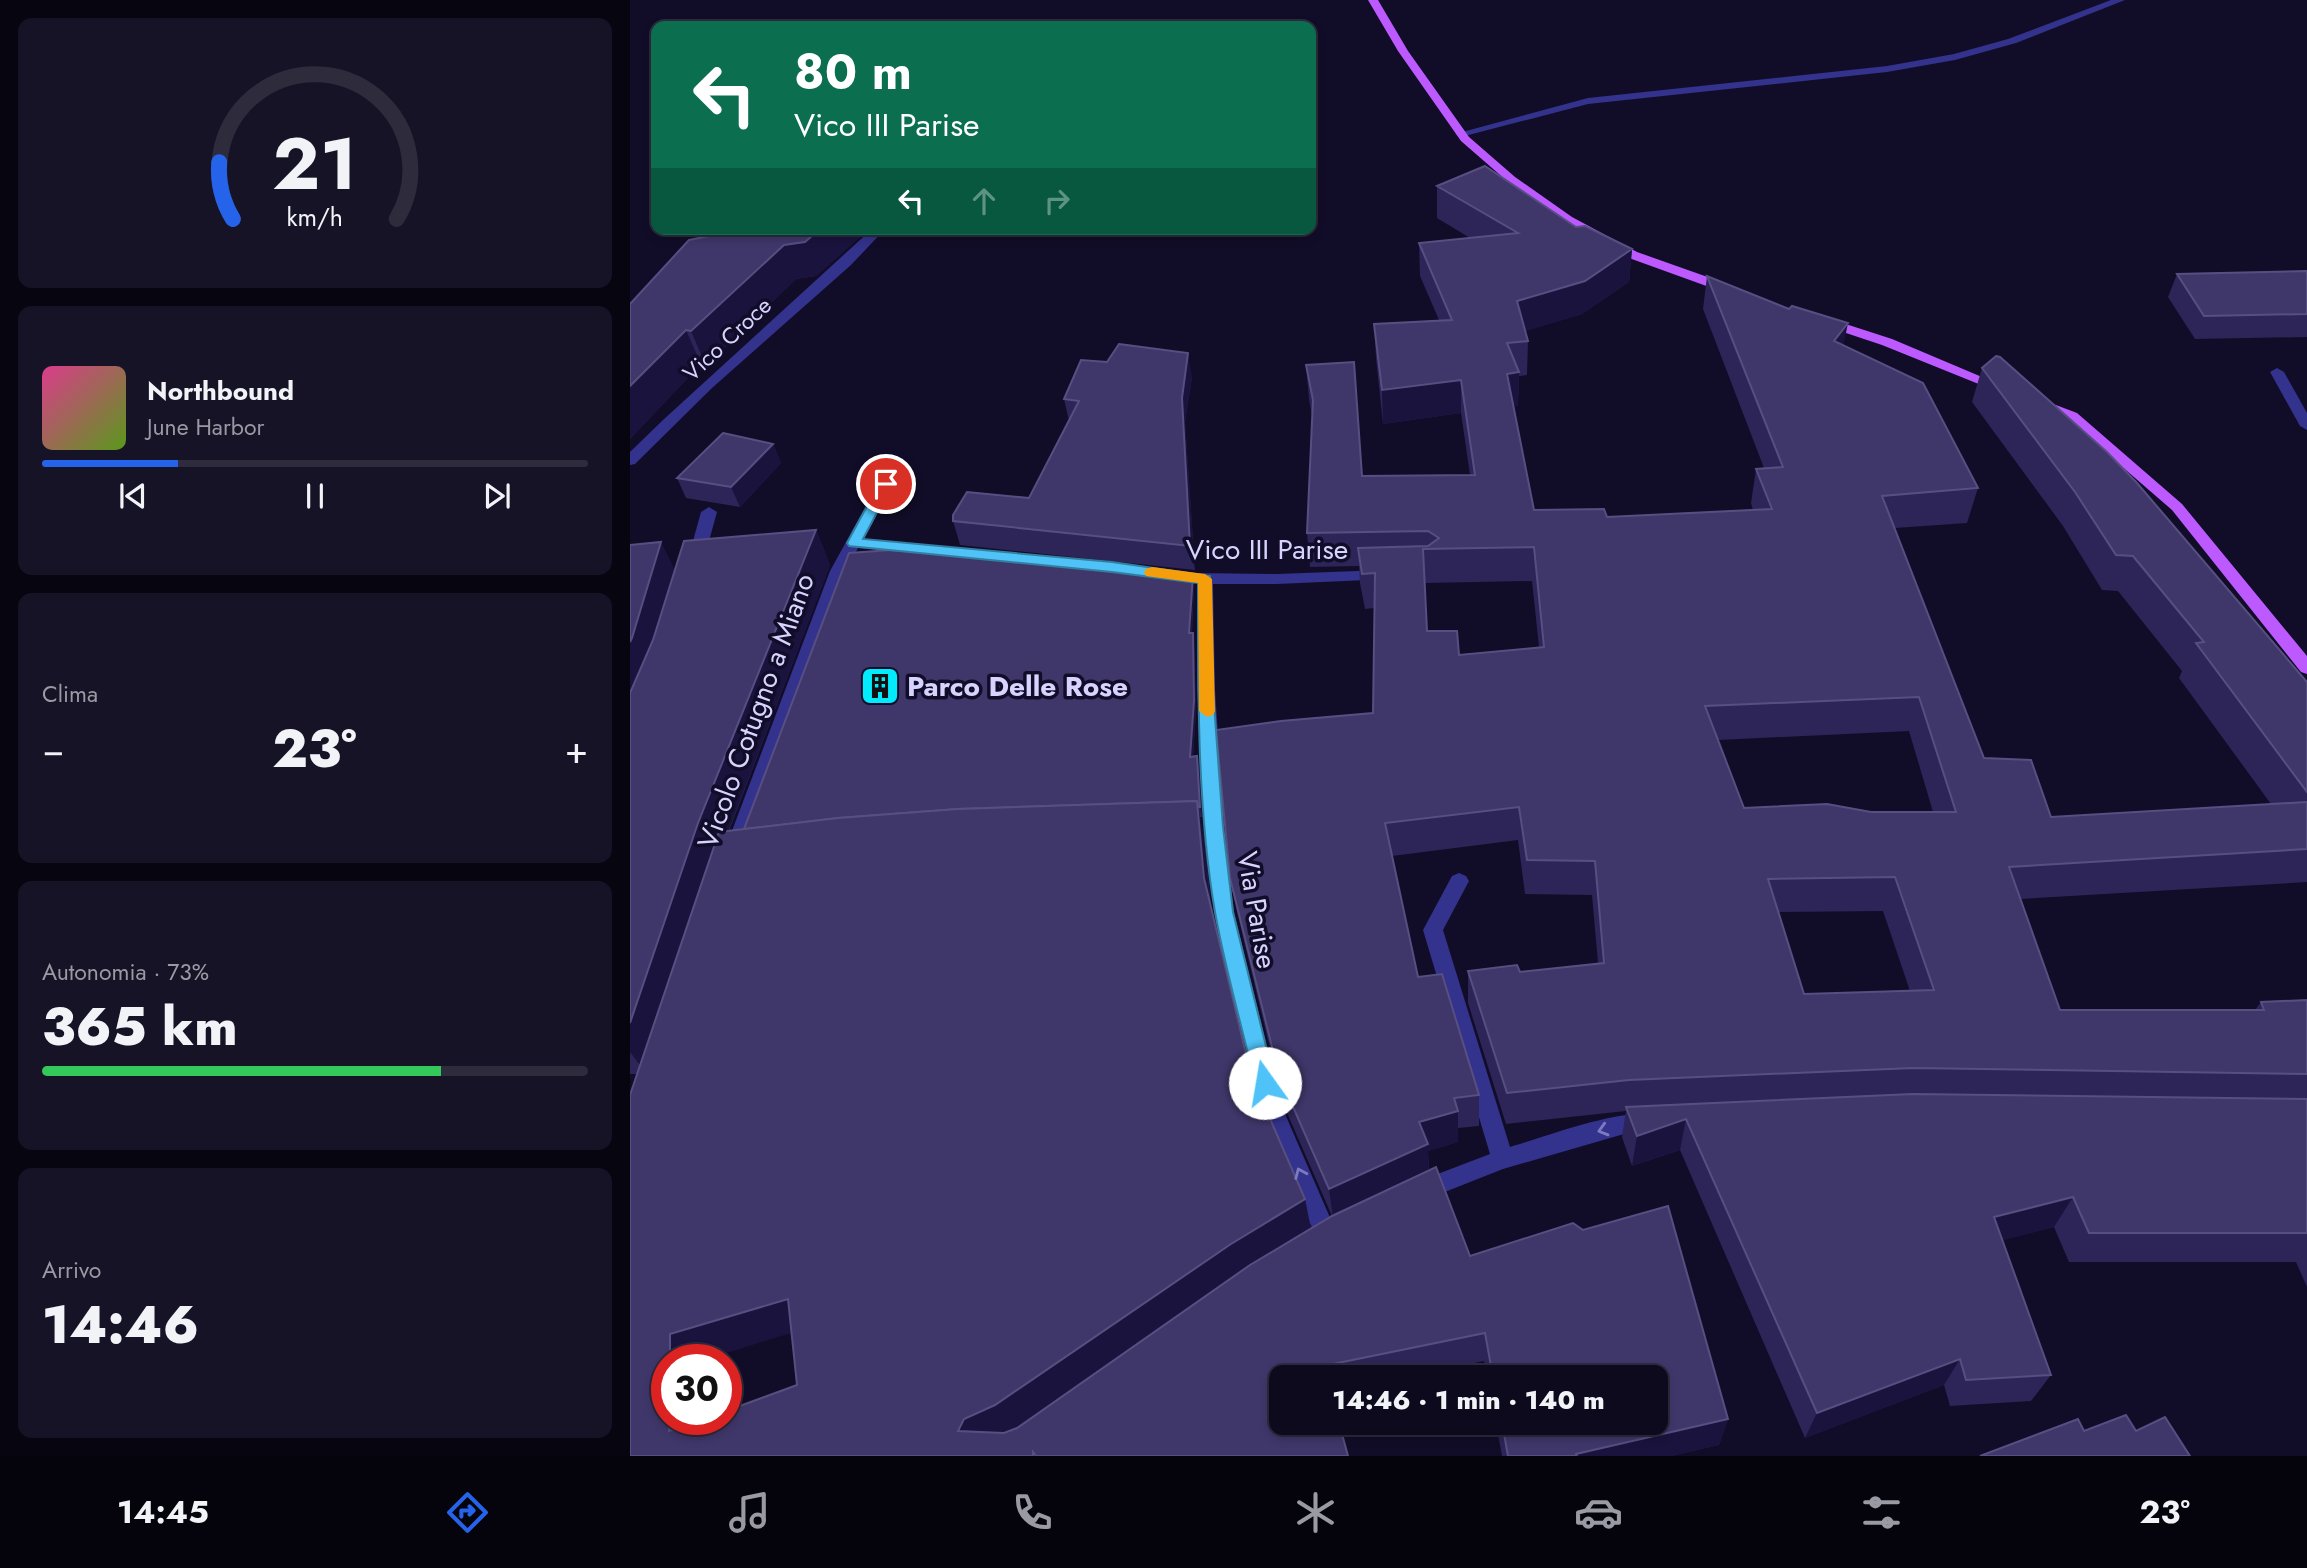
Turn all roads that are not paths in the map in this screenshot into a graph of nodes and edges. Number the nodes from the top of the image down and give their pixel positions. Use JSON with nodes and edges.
{"nodes":[{"id":1,"x":1373,"y":0,"type":"edge"},
{"id":2,"x":2120,"y":0,"type":"edge"},
{"id":3,"x":1461,"y":134,"type":"junction"},
{"id":4,"x":874,"y":235,"type":"edge"},
{"id":5,"x":1737,"y":292,"type":"edge"},
{"id":6,"x":1812,"y":317,"type":"edge"},
{"id":7,"x":2277,"y":372,"type":"dead end"},
{"id":8,"x":2307,"y":426,"type":"edge"},
{"id":9,"x":630,"y":461,"type":"edge"},
{"id":10,"x":886,"y":484,"type":"dead end"},
{"id":11,"x":709,"y":512,"type":"dead end"},
{"id":12,"x":854,"y":543,"type":"junction"},
{"id":13,"x":979,"y":555,"type":"edge"},
{"id":14,"x":1402,"y":574,"type":"edge"},
{"id":15,"x":691,"y":575,"type":"edge"},
{"id":16,"x":1179,"y":576,"type":"edge"},
{"id":17,"x":1205,"y":579,"type":"junction"},
{"id":18,"x":2307,"y":668,"type":"edge"},
{"id":19,"x":753,"y":855,"type":"edge"},
{"id":20,"x":1459,"y":881,"type":"dead end"},
{"id":21,"x":1665,"y":1122,"type":"edge"},
{"id":22,"x":1503,"y":1158,"type":"junction"},
{"id":23,"x":1408,"y":1196,"type":"edge"},
{"id":24,"x":1350,"y":1225,"type":"edge"},
{"id":25,"x":1327,"y":1236,"type":"junction"},
{"id":26,"x":1304,"y":1250,"type":"edge"}],
"edges":[{"from":1,"to":3,"type":"main road"},
{"from":2,"to":3,"type":"street"},
{"from":3,"to":5,"type":"main road"},
{"from":4,"to":9,"type":"street","name":"Vico Croce"},
{"from":6,"to":18,"type":"main road"},
{"from":7,"to":8,"type":"street"},
{"from":10,"to":12,"type":"street","name":"Vicolo Cotugno a Miano"},
{"from":11,"to":15,"type":"street"},
{"from":12,"to":13,"type":"street"},
{"from":12,"to":19,"type":"street","name":"Vicolo Cotugno a Miano"},
{"from":14,"to":17,"type":"street","name":"Vico III Parise"},
{"from":16,"to":17,"type":"street","name":"Vico III Parise"},
{"from":25,"to":17,"type":"street","name":"Via Parise","one_way":true},
{"from":20,"to":22,"type":"street"},
{"from":21,"to":22,"type":"street","one_way":true},
{"from":22,"to":23,"type":"street"},
{"from":24,"to":25,"type":"street"},
{"from":25,"to":26,"type":"street"}]}
